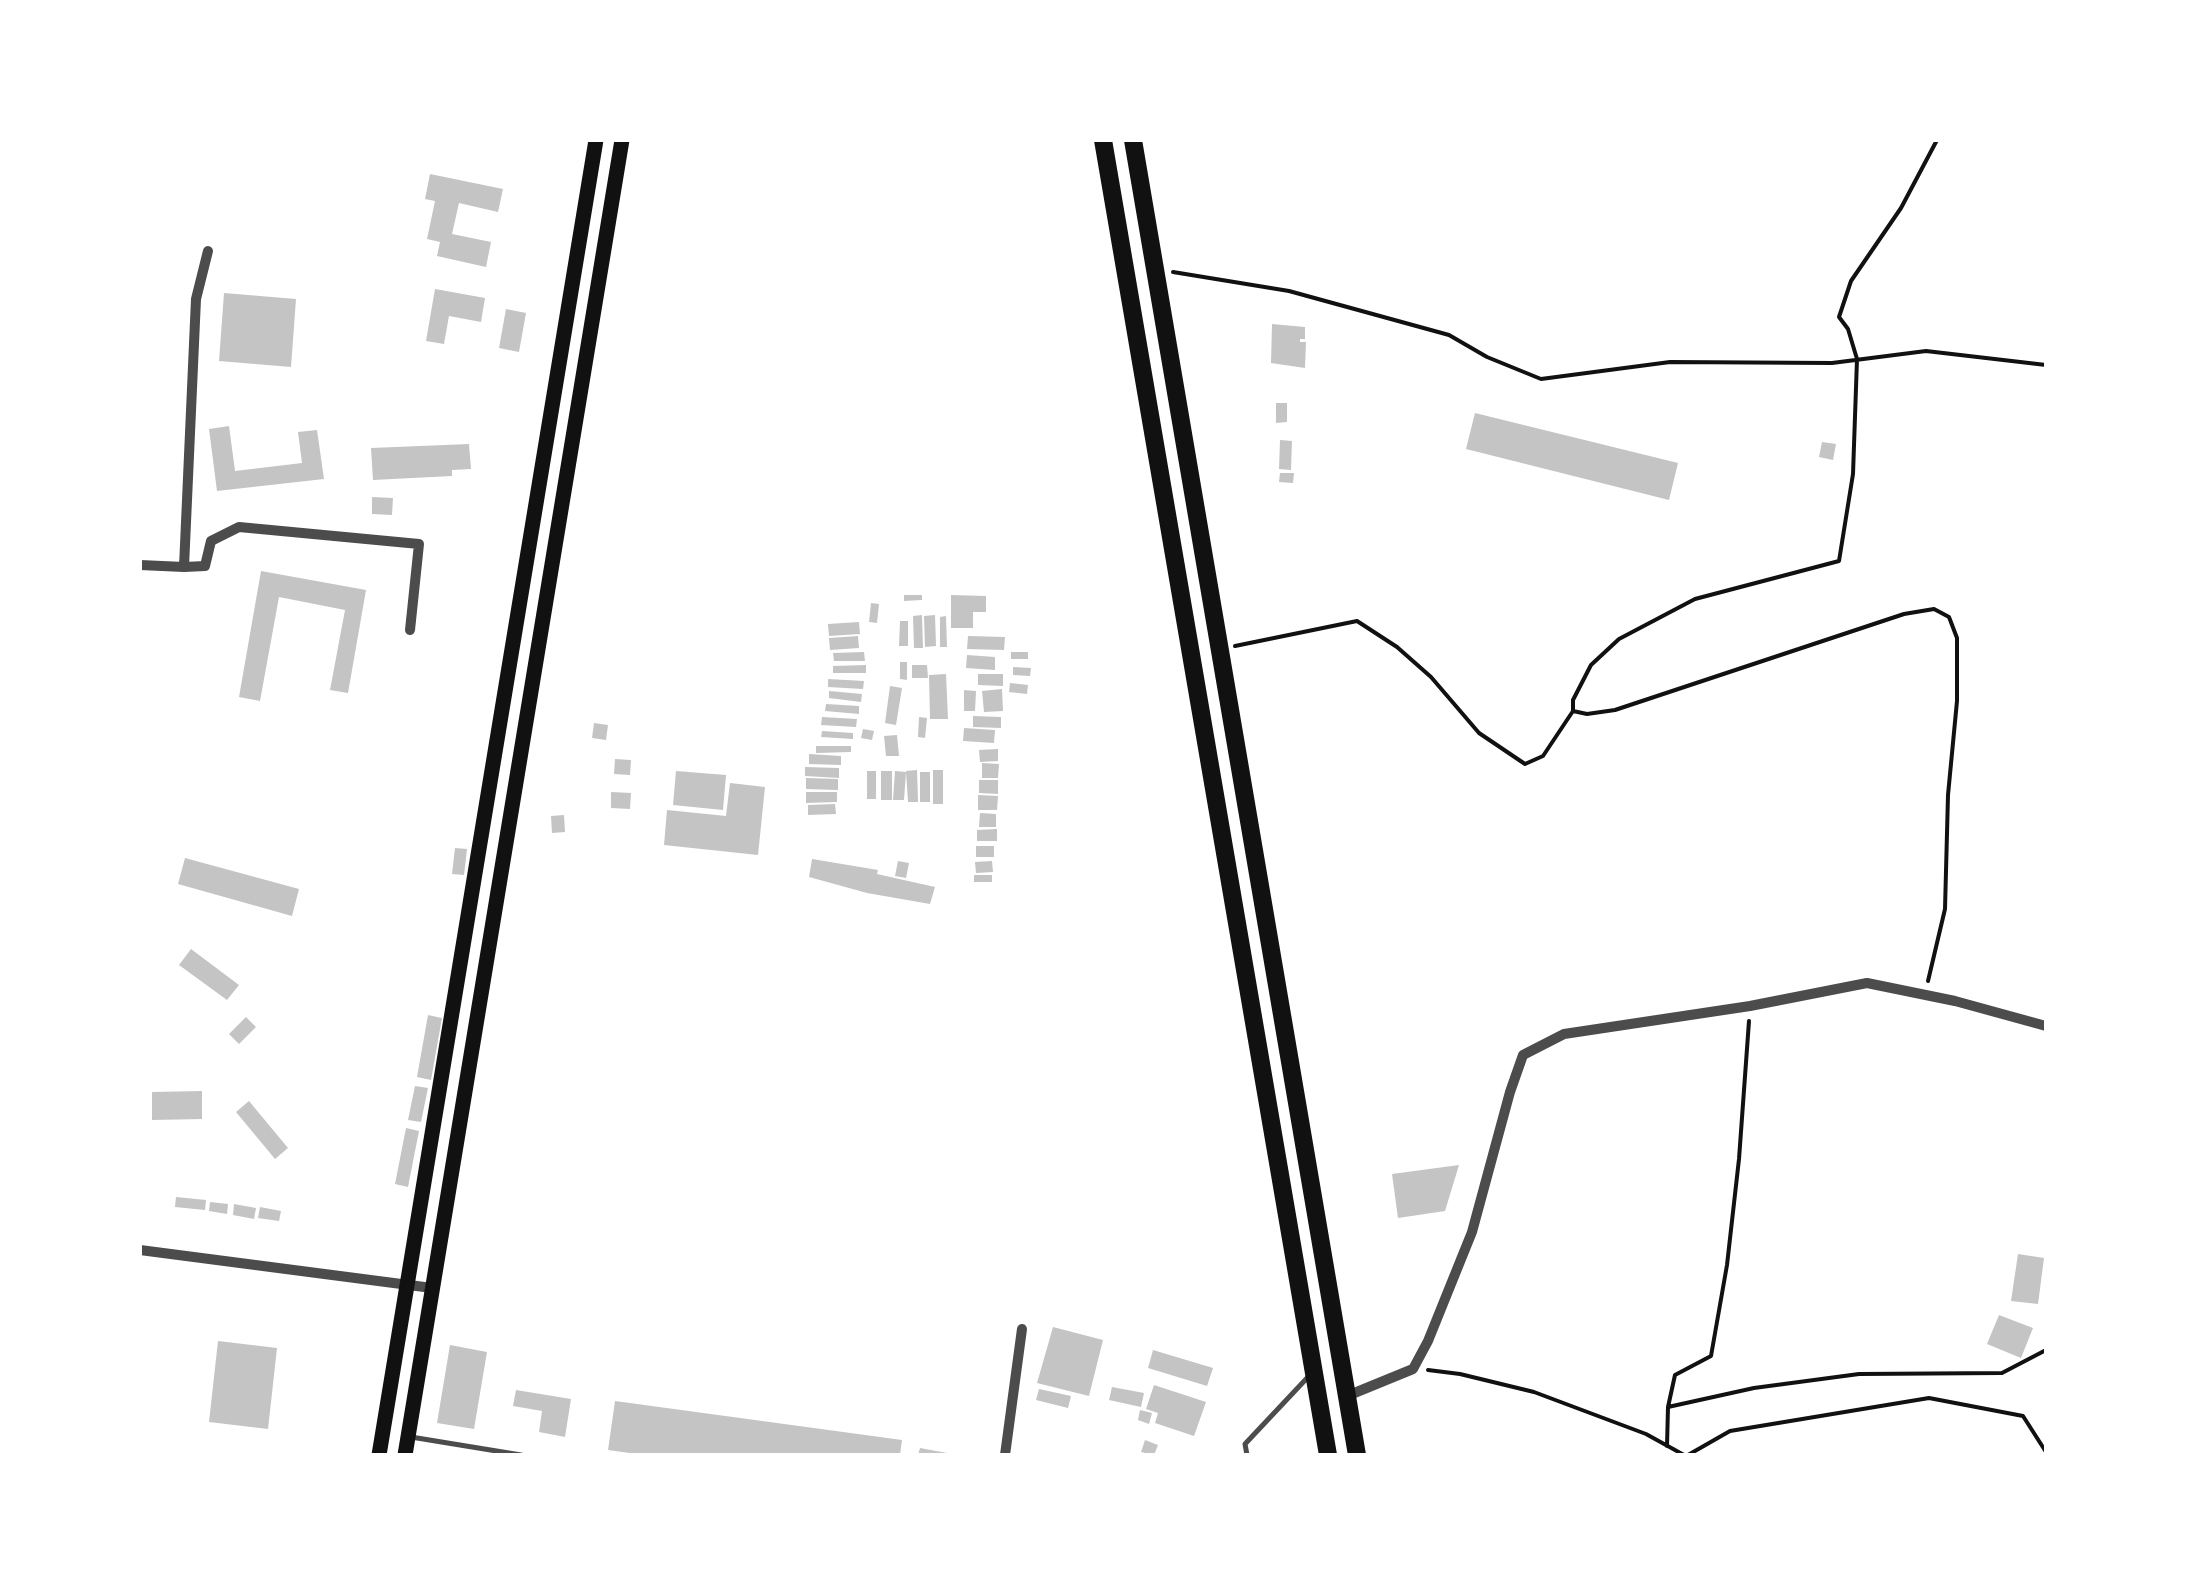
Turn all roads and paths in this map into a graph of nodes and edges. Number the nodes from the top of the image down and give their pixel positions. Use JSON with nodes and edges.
{"nodes":[{"id":1,"x":596,"y":140,"type":"edge"},
{"id":2,"x":622,"y":140,"type":"edge"},
{"id":3,"x":1103,"y":140,"type":"edge"},
{"id":4,"x":1132,"y":140,"type":"edge"},
{"id":5,"x":1937,"y":140,"type":"edge"},
{"id":6,"x":586,"y":204,"type":"junction"},
{"id":7,"x":612,"y":207,"type":"junction"},
{"id":8,"x":208,"y":251,"type":"dead end"},
{"id":9,"x":1154,"y":269,"type":"junction"},
{"id":10,"x":1857,"y":359,"type":"junction"},
{"id":11,"x":2046,"y":365,"type":"edge"},
{"id":12,"x":140,"y":565,"type":"edge"},
{"id":13,"x":184,"y":568,"type":"junction"},
{"id":14,"x":410,"y":630,"type":"dead end"},
{"id":15,"x":1219,"y":650,"type":"junction"},
{"id":16,"x":1573,"y":711,"type":"junction"},
{"id":17,"x":1924,"y":995,"type":"junction"},
{"id":18,"x":1750,"y":1006,"type":"junction"},
{"id":19,"x":2046,"y":1026,"type":"edge"},
{"id":20,"x":140,"y":1250,"type":"edge"},
{"id":21,"x":407,"y":1284,"type":"junction"},
{"id":22,"x":432,"y":1288,"type":"junction"},
{"id":23,"x":1022,"y":1329,"type":"dead end"},
{"id":24,"x":2046,"y":1350,"type":"edge"},
{"id":25,"x":1413,"y":1369,"type":"junction"},
{"id":26,"x":1313,"y":1371,"type":"junction"},
{"id":27,"x":1347,"y":1396,"type":"junction"},
{"id":28,"x":1668,"y":1406,"type":"junction"},
{"id":29,"x":408,"y":1437,"type":"junction"},
{"id":30,"x":1667,"y":1446,"type":"junction"},
{"id":31,"x":2046,"y":1452,"type":"edge"},
{"id":32,"x":379,"y":1455,"type":"edge"},
{"id":33,"x":405,"y":1455,"type":"edge"},
{"id":34,"x":522,"y":1455,"type":"edge"},
{"id":35,"x":1006,"y":1455,"type":"edge"},
{"id":36,"x":1247,"y":1455,"type":"edge"},
{"id":37,"x":1328,"y":1455,"type":"edge"},
{"id":38,"x":1357,"y":1455,"type":"edge"},
{"id":39,"x":1686,"y":1455,"type":"edge"}],
"edges":[{"from":1,"to":6,"type":"main road"},
{"from":2,"to":7,"type":"main road"},
{"from":3,"to":26,"type":"highway"},
{"from":4,"to":9,"type":"highway"},
{"from":5,"to":10,"type":"path"},
{"from":6,"to":7,"type":"main road"},
{"from":6,"to":21,"type":"main road"},
{"from":7,"to":22,"type":"main road"},
{"from":8,"to":13,"type":"street"},
{"from":9,"to":10,"type":"path"},
{"from":9,"to":15,"type":"highway"},
{"from":10,"to":11,"type":"path"},
{"from":10,"to":16,"type":"path"},
{"from":12,"to":13,"type":"street"},
{"from":13,"to":14,"type":"street"},
{"from":15,"to":16,"type":"path"},
{"from":15,"to":27,"type":"highway"},
{"from":16,"to":17,"type":"path"},
{"from":17,"to":18,"type":"street"},
{"from":17,"to":19,"type":"street"},
{"from":18,"to":25,"type":"street"},
{"from":18,"to":28,"type":"path"},
{"from":20,"to":21,"type":"street"},
{"from":21,"to":22,"type":"street"},
{"from":21,"to":32,"type":"main road"},
{"from":22,"to":29,"type":"main road"},
{"from":23,"to":35,"type":"street"},
{"from":24,"to":28,"type":"path"},
{"from":25,"to":27,"type":"street"},
{"from":25,"to":30,"type":"path"},
{"from":26,"to":36,"type":"lane"},
{"from":26,"to":37,"type":"highway"},
{"from":27,"to":38,"type":"highway"},
{"from":28,"to":30,"type":"path"},
{"from":29,"to":33,"type":"main road"},
{"from":29,"to":34,"type":"lane"},
{"from":30,"to":39,"type":"path"},
{"from":31,"to":39,"type":"path"}]}
